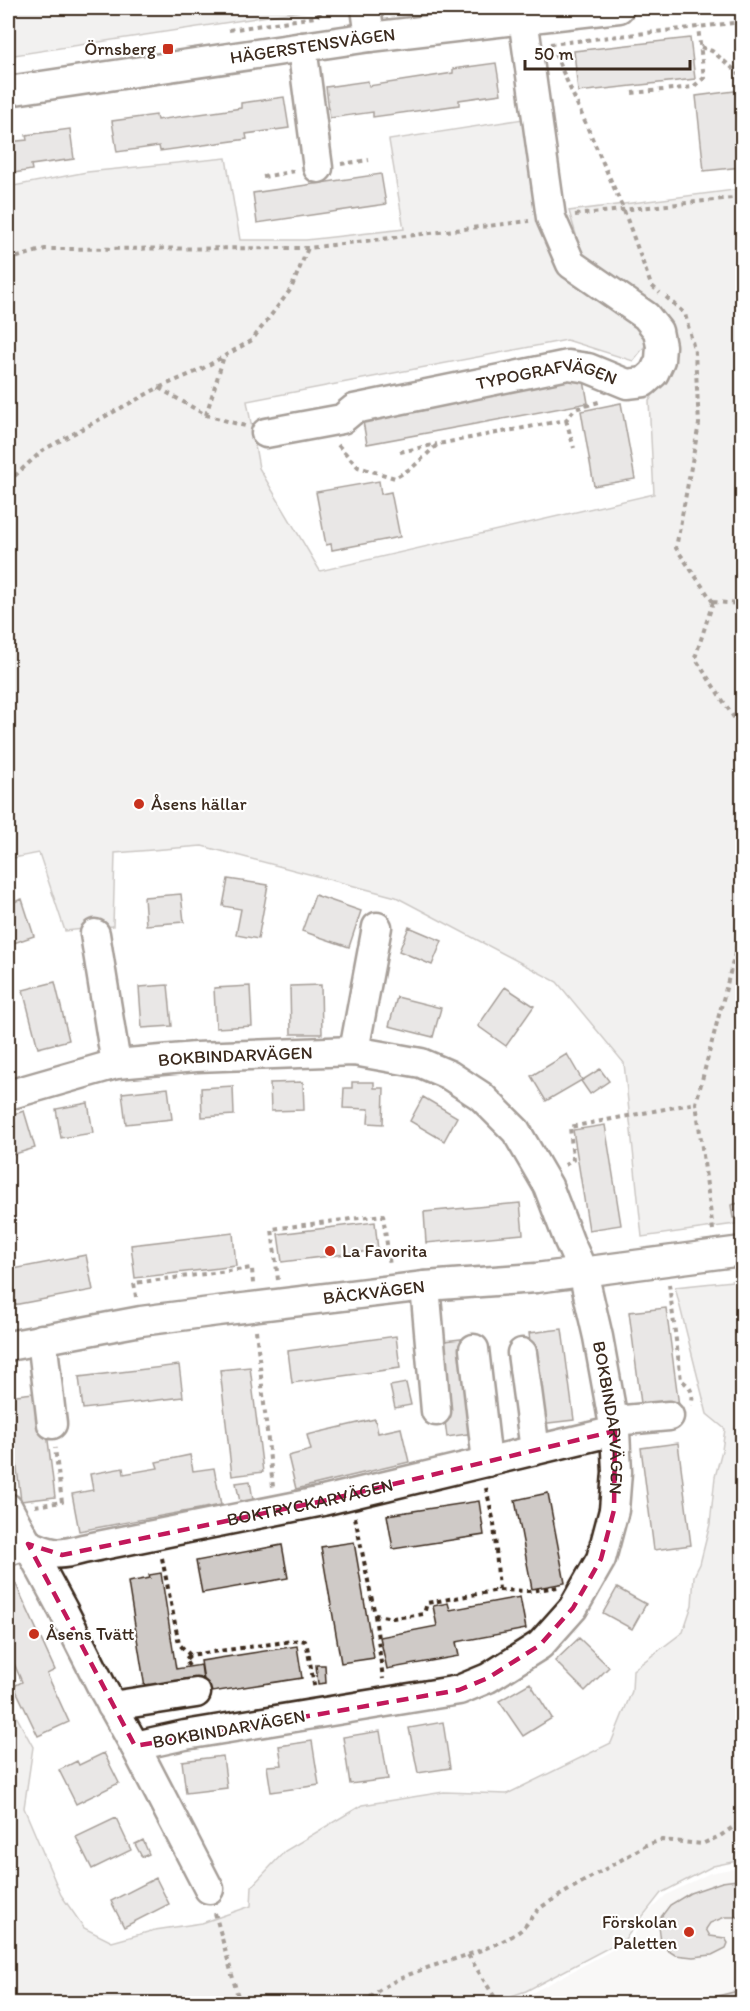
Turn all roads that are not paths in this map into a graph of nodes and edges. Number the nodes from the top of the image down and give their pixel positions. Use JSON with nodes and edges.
{"nodes":[{"id":1,"x":366,"y":8,"type":"edge"},
{"id":2,"x":619,"y":8,"type":"edge"},
{"id":3,"x":525,"y":31,"type":"junction"},
{"id":4,"x":370,"y":37,"type":"junction"},
{"id":5,"x":302,"y":47,"type":"junction"},
{"id":6,"x":8,"y":91,"type":"edge"},
{"id":7,"x":318,"y":168,"type":"dead end"},
{"id":8,"x":266,"y":433,"type":"road end"},
{"id":9,"x":376,"y":927,"type":"dead end"},
{"id":10,"x":95,"y":934,"type":"dead end"},
{"id":11,"x":354,"y":1051,"type":"junction"},
{"id":12,"x":117,"y":1064,"type":"junction"},
{"id":13,"x":8,"y":1095,"type":"edge"},
{"id":14,"x":730,"y":1253,"type":"edge"},
{"id":15,"x":583,"y":1272,"type":"junction"},
{"id":16,"x":425,"y":1286,"type":"junction"},
{"id":17,"x":42,"y":1339,"type":"junction"},
{"id":18,"x":8,"y":1346,"type":"edge"},
{"id":19,"x":474,"y":1349,"type":"dead end"},
{"id":20,"x":522,"y":1353,"type":"dead end"},
{"id":21,"x":436,"y":1411,"type":"dead end"},
{"id":22,"x":669,"y":1416,"type":"road end"},
{"id":23,"x":52,"y":1424,"type":"road end"},
{"id":24,"x":614,"y":1426,"type":"junction"},
{"id":25,"x":535,"y":1450,"type":"junction"},
{"id":26,"x":484,"y":1463,"type":"junction"},
{"id":27,"x":8,"y":1509,"type":"edge"},
{"id":28,"x":18,"y":1548,"type":"edge"},
{"id":29,"x":193,"y":1680,"type":"road end"},
{"id":30,"x":112,"y":1706,"type":"junction"},
{"id":31,"x":135,"y":1746,"type":"junction"},
{"id":32,"x":209,"y":1889,"type":"road end"}],
"edges":[{"from":1,"to":4,"type":"street"},
{"from":2,"to":3,"type":"street","name":"HÄGERSTENSVÄGEN"},
{"from":3,"to":4,"type":"street","name":"HÄGERSTENSVÄGEN"},
{"from":3,"to":8,"type":"street","name":"TYPOGRAFVÄGEN"},
{"from":4,"to":5,"type":"street","name":"HÄGERSTENSVÄGEN"},
{"from":5,"to":6,"type":"street","name":"HÄGERSTENSVÄGEN"},
{"from":5,"to":7,"type":"street"},
{"from":9,"to":11,"type":"street"},
{"from":10,"to":12,"type":"street"},
{"from":11,"to":12,"type":"street","name":"BOKBINDARVÄGEN"},
{"from":11,"to":15,"type":"street","name":"BOKBINDARVÄGEN"},
{"from":12,"to":13,"type":"street","name":"BOKBINDARVÄGEN"},
{"from":14,"to":15,"type":"street","name":"BÄCKVÄGEN"},
{"from":15,"to":16,"type":"street","name":"BÄCKVÄGEN"},
{"from":15,"to":24,"type":"street","name":"BOKBINDARVÄGEN"},
{"from":16,"to":17,"type":"street","name":"BÄCKVÄGEN"},
{"from":16,"to":21,"type":"street"},
{"from":17,"to":18,"type":"street","name":"BÄCKVÄGEN"},
{"from":17,"to":23,"type":"street"},
{"from":19,"to":26,"type":"street"},
{"from":20,"to":25,"type":"street"},
{"from":22,"to":24,"type":"street","name":"BOKTRYCKARVÄGEN"},
{"from":24,"to":25,"type":"street","name":"BOKTRYCKARVÄGEN"},
{"from":24,"to":31,"type":"street","name":"BOKBINDARVÄGEN"},
{"from":25,"to":26,"type":"street","name":"BOKTRYCKARVÄGEN"},
{"from":26,"to":28,"type":"street","name":"BOKTRYCKARVÄGEN"},
{"from":27,"to":28,"type":"street"},
{"from":28,"to":30,"type":"street"},
{"from":29,"to":30,"type":"street"},
{"from":30,"to":31,"type":"street"},
{"from":31,"to":32,"type":"street"}]}
